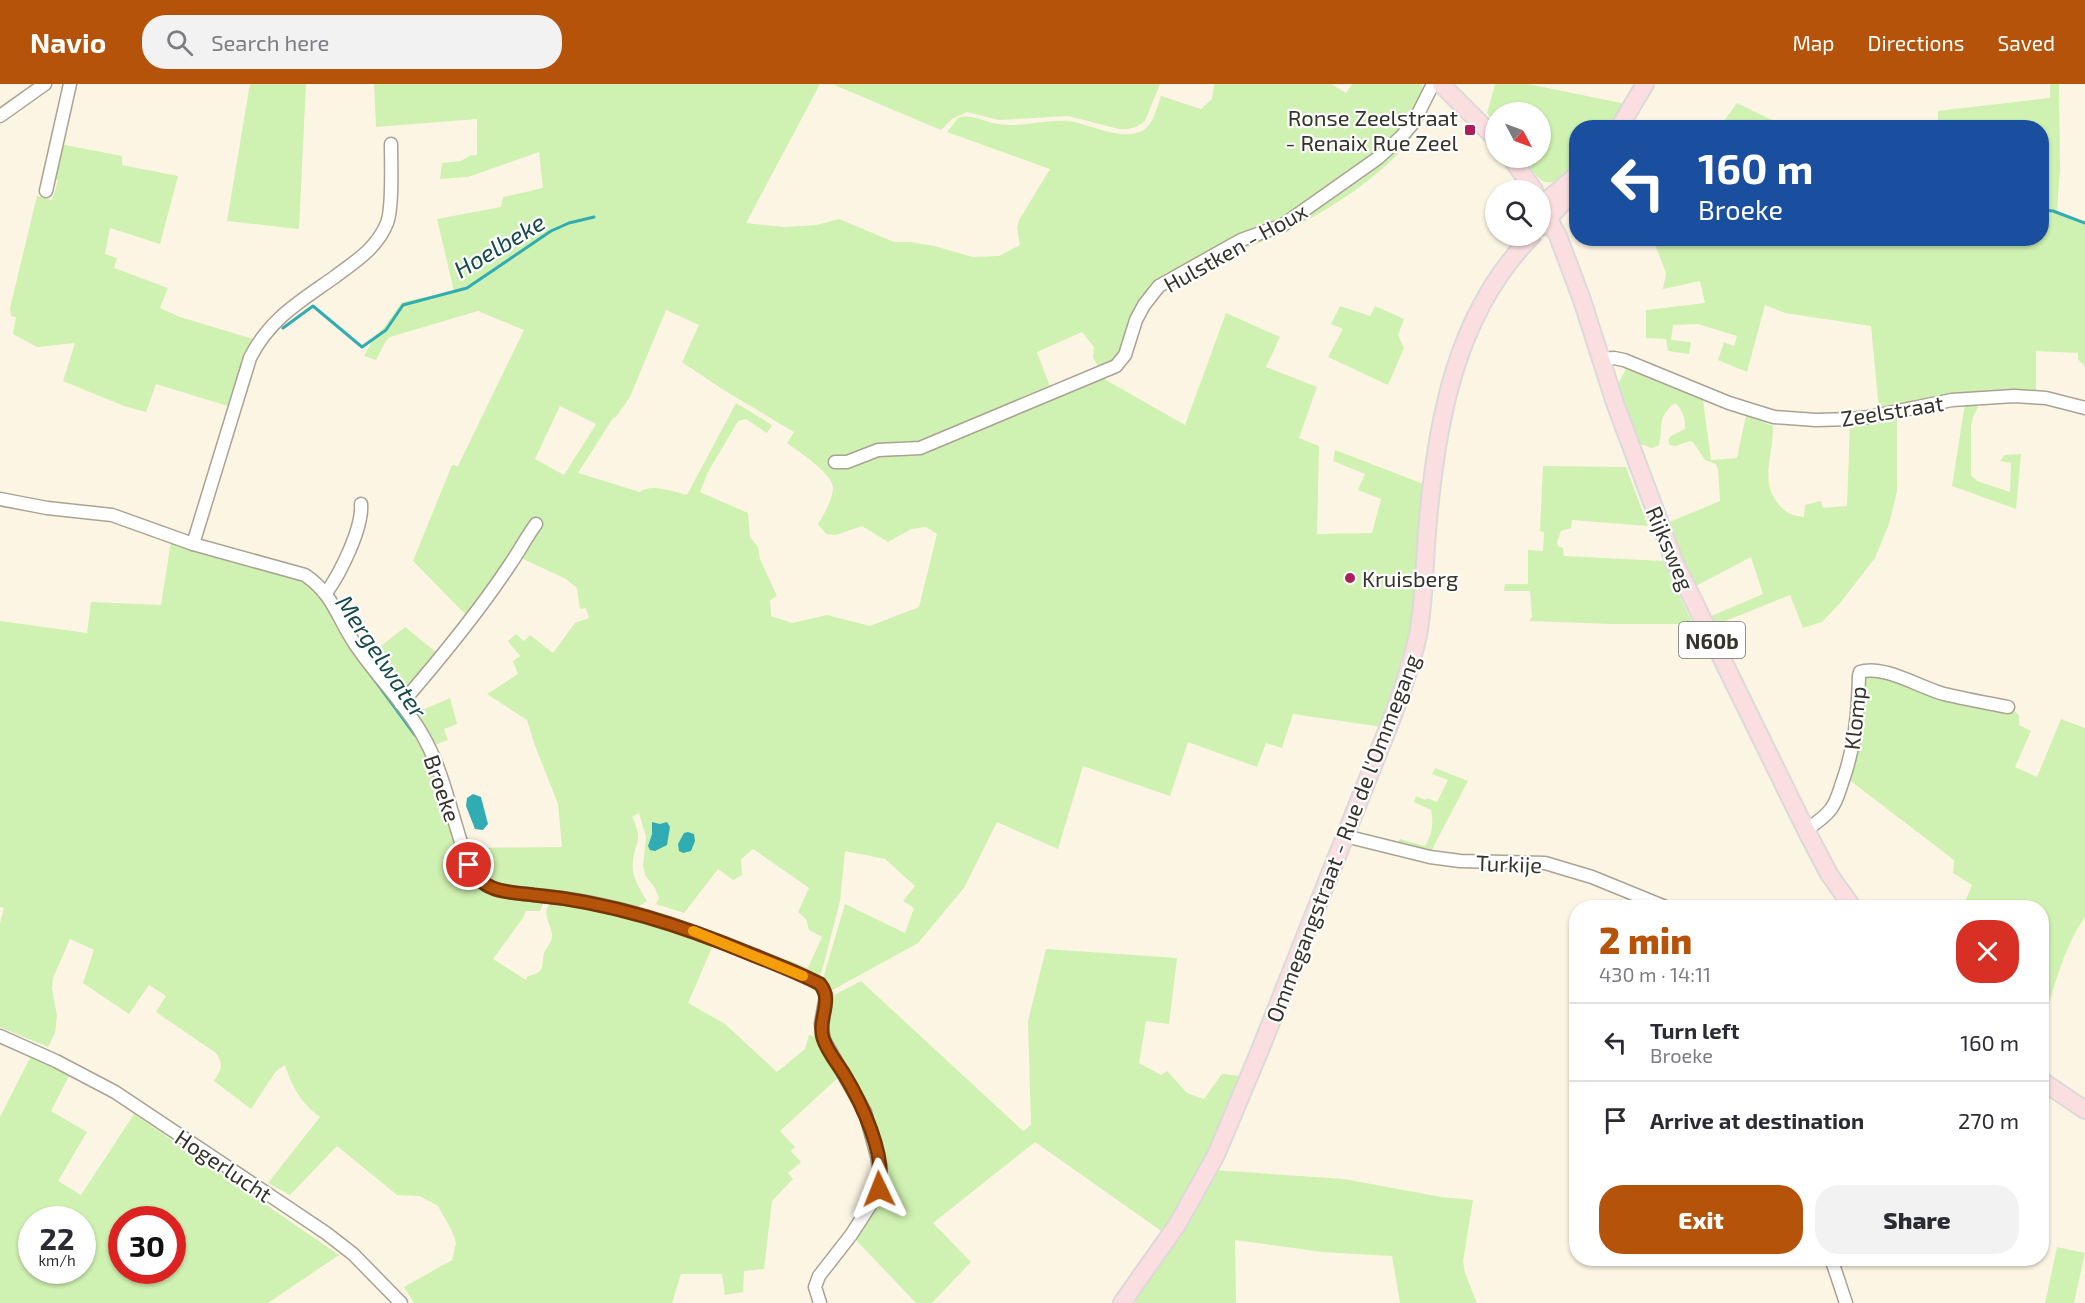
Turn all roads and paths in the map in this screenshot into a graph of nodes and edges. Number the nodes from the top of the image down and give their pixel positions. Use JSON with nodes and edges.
{"nodes":[{"id":1,"x":45,"y":84,"type":"edge"},
{"id":2,"x":70,"y":84,"type":"edge"},
{"id":3,"x":1433,"y":84,"type":"edge"},
{"id":4,"x":1441,"y":84,"type":"edge"},
{"id":5,"x":1646,"y":84,"type":"edge"},
{"id":6,"x":0,"y":116,"type":"edge"},
{"id":7,"x":1625,"y":120,"type":"edge"},
{"id":8,"x":1485,"y":128,"type":"edge"},
{"id":9,"x":391,"y":144,"type":"dead end"},
{"id":10,"x":1569,"y":183,"type":"edge"},
{"id":11,"x":46,"y":191,"type":"dead end"},
{"id":12,"x":1569,"y":192,"type":"edge"},
{"id":13,"x":1551,"y":200,"type":"edge"},
{"id":14,"x":1551,"y":203,"type":"edge"},
{"id":15,"x":1551,"y":226,"type":"edge"},
{"id":16,"x":1513,"y":246,"type":"edge"},
{"id":17,"x":1523,"y":246,"type":"edge"},
{"id":18,"x":1499,"y":277,"type":"junction"},
{"id":19,"x":1601,"y":359,"type":"junction"},
{"id":20,"x":2085,"y":408,"type":"edge"},
{"id":21,"x":835,"y":462,"type":"dead end"},
{"id":22,"x":0,"y":499,"type":"edge"},
{"id":23,"x":361,"y":504,"type":"dead end"},
{"id":24,"x":536,"y":524,"type":"dead end"},
{"id":25,"x":192,"y":544,"type":"junction"},
{"id":26,"x":326,"y":593,"type":"junction"},
{"id":27,"x":401,"y":704,"type":"junction"},
{"id":28,"x":2008,"y":707,"type":"dead end"},
{"id":29,"x":1806,"y":830,"type":"junction"},
{"id":30,"x":1345,"y":836,"type":"junction"},
{"id":31,"x":1648,"y":900,"type":"edge"},
{"id":32,"x":1847,"y":900,"type":"edge"},
{"id":33,"x":0,"y":1036,"type":"edge"},
{"id":34,"x":2049,"y":1086,"type":"edge"},
{"id":35,"x":2085,"y":1110,"type":"edge"},
{"id":36,"x":1834,"y":1266,"type":"edge"},
{"id":37,"x":401,"y":1303,"type":"edge"},
{"id":38,"x":820,"y":1303,"type":"edge"},
{"id":39,"x":1122,"y":1303,"type":"edge"},
{"id":40,"x":1846,"y":1303,"type":"edge"}],
"edges":[{"from":1,"to":6,"type":"street"},
{"from":2,"to":11,"type":"street"},
{"from":3,"to":21,"type":"street","name":"Hulstken - Houx"},
{"from":4,"to":8,"type":"main road"},
{"from":5,"to":7,"type":"main road"},
{"from":9,"to":25,"type":"street"},
{"from":10,"to":13,"type":"main road"},
{"from":12,"to":14,"type":"main road"},
{"from":15,"to":19,"type":"main road","name":"Rijksweg","number":"N60b"},
{"from":16,"to":18,"type":"main road","name":"Ommegangstraat - Rue de l'Ommegang"},
{"from":17,"to":18,"type":"main road","name":"Ommegangstraat - Rue de l'Ommegang"},
{"from":18,"to":30,"type":"main road","name":"Ommegangstraat - Rue de l'Ommegang"},
{"from":19,"to":20,"type":"street","name":"Zeelstraat"},
{"from":19,"to":29,"type":"main road","name":"Rijksweg","number":"N60b"},
{"from":22,"to":25,"type":"street","name":"Broeke"},
{"from":23,"to":26,"type":"street"},
{"from":24,"to":27,"type":"street"},
{"from":25,"to":26,"type":"street","name":"Broeke"},
{"from":26,"to":27,"type":"street","name":"Broeke"},
{"from":27,"to":38,"type":"street","name":"Broeke"},
{"from":28,"to":29,"type":"street","name":"Klomp"},
{"from":29,"to":32,"type":"main road","name":"Rijksweg","number":"N60b"},
{"from":30,"to":31,"type":"street","name":"Turkije"},
{"from":30,"to":39,"type":"main road","name":"Ommegangstraat - Rue de l'Ommegang"},
{"from":33,"to":37,"type":"street","name":"Hogerlucht"},
{"from":34,"to":35,"type":"main road"},
{"from":36,"to":40,"type":"street"}]}
